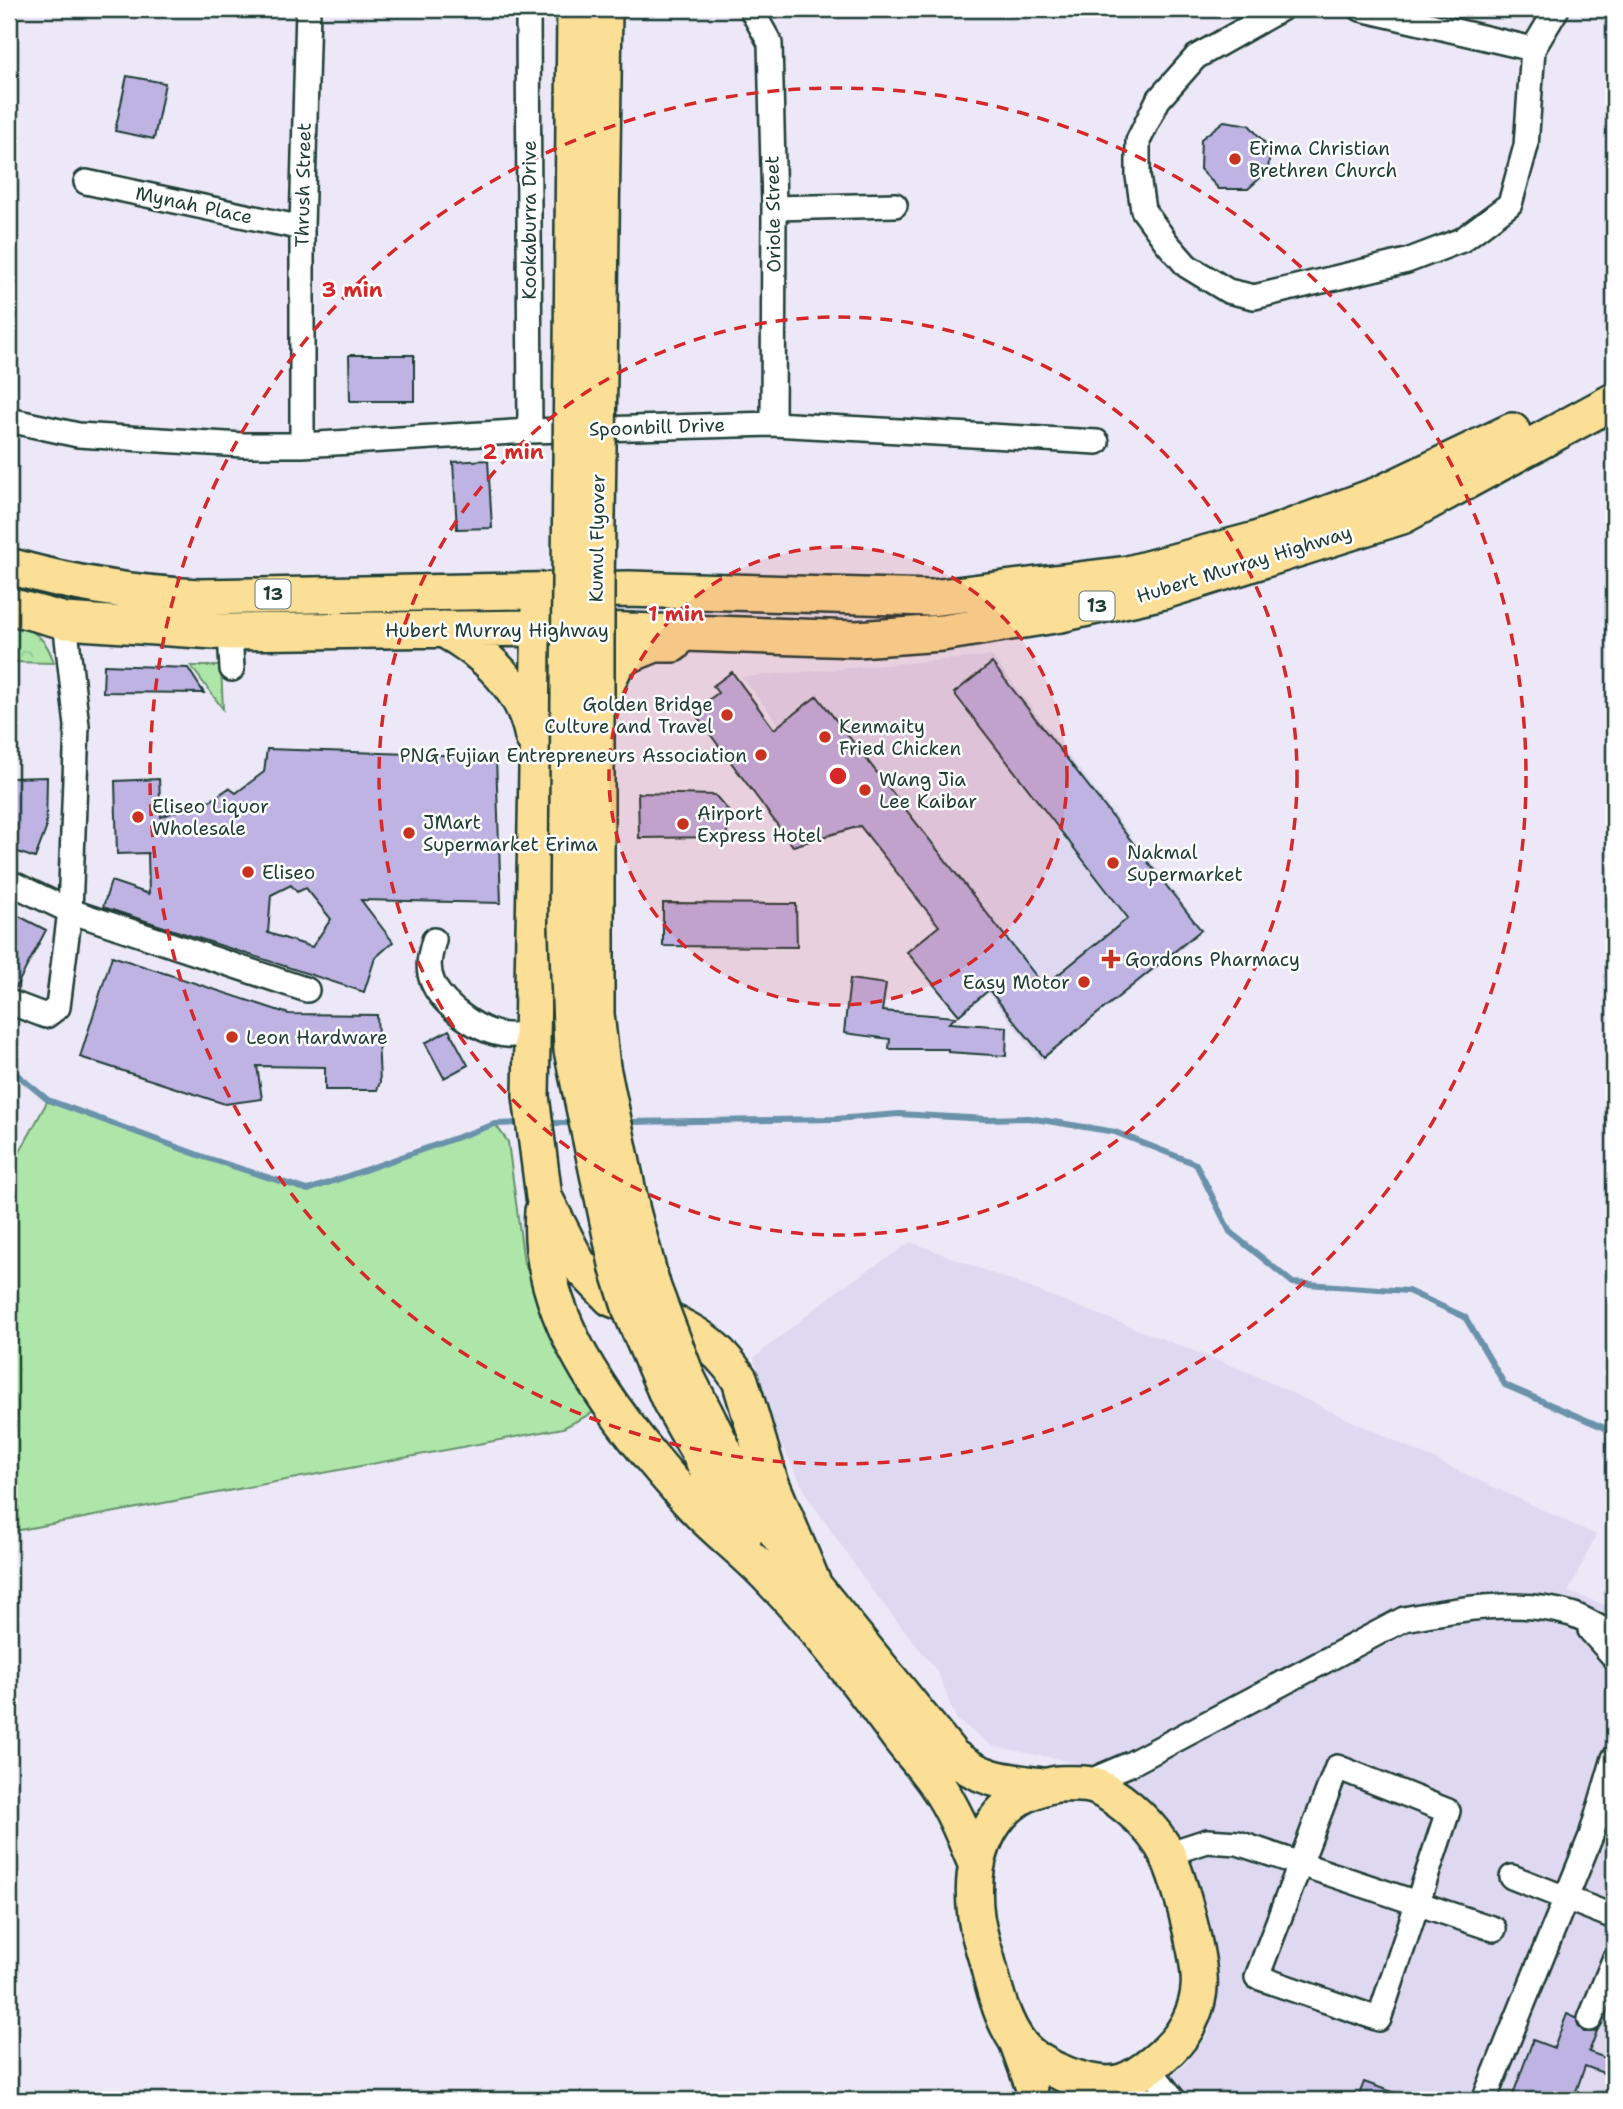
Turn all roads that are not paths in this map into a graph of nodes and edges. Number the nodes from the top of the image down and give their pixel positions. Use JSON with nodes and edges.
{"nodes":[{"id":1,"x":308,"y":9,"type":"edge"},
{"id":2,"x":528,"y":9,"type":"edge"},
{"id":3,"x":575,"y":9,"type":"edge"},
{"id":4,"x":604,"y":9,"type":"edge"},
{"id":5,"x":751,"y":9,"type":"edge"},
{"id":6,"x":1281,"y":9,"type":"edge"},
{"id":7,"x":1361,"y":9,"type":"edge"},
{"id":8,"x":1557,"y":9,"type":"edge"},
{"id":9,"x":1533,"y":48,"type":"junction"},
{"id":10,"x":86,"y":182,"type":"dead end"},
{"id":11,"x":895,"y":205,"type":"dead end"},
{"id":12,"x":774,"y":208,"type":"junction"},
{"id":13,"x":302,"y":228,"type":"junction"},
{"id":14,"x":1614,"y":377,"type":"edge"},
{"id":15,"x":1614,"y":401,"type":"edge"},
{"id":16,"x":9,"y":420,"type":"edge"},
{"id":17,"x":773,"y":424,"type":"junction"},
{"id":18,"x":530,"y":431,"type":"junction"},
{"id":19,"x":1097,"y":442,"type":"dead end"},
{"id":20,"x":302,"y":445,"type":"junction"},
{"id":21,"x":9,"y":566,"type":"edge"},
{"id":22,"x":541,"y":590,"type":"junction"},
{"id":23,"x":9,"y":606,"type":"edge"},
{"id":24,"x":65,"y":621,"type":"junction"},
{"id":25,"x":540,"y":628,"type":"junction"},
{"id":26,"x":443,"y":629,"type":"junction"},
{"id":27,"x":230,"y":632,"type":"junction"},
{"id":28,"x":785,"y":634,"type":"junction"},
{"id":29,"x":232,"y":669,"type":"dead end"},
{"id":30,"x":539,"y":772,"type":"junction"},
{"id":31,"x":9,"y":882,"type":"edge"},
{"id":32,"x":70,"y":911,"type":"junction"},
{"id":33,"x":434,"y":940,"type":"dead end"},
{"id":34,"x":307,"y":990,"type":"dead end"},
{"id":35,"x":9,"y":1002,"type":"edge"},
{"id":36,"x":534,"y":1032,"type":"junction"},
{"id":37,"x":542,"y":1189,"type":"junction"},
{"id":38,"x":712,"y":1453,"type":"junction"},
{"id":39,"x":770,"y":1578,"type":"junction"},
{"id":40,"x":814,"y":1586,"type":"junction"},
{"id":41,"x":1572,"y":1614,"type":"junction"},
{"id":42,"x":1614,"y":1635,"type":"edge"},
{"id":43,"x":1614,"y":1657,"type":"edge"},
{"id":44,"x":1614,"y":1759,"type":"edge"},
{"id":45,"x":1083,"y":1784,"type":"junction"},
{"id":46,"x":1043,"y":1786,"type":"junction"},
{"id":47,"x":1167,"y":1854,"type":"junction"},
{"id":48,"x":1301,"y":1863,"type":"junction"},
{"id":49,"x":976,"y":1864,"type":"junction"},
{"id":50,"x":1512,"y":1877,"type":"dead end"},
{"id":51,"x":1567,"y":1897,"type":"junction"},
{"id":52,"x":1418,"y":1902,"type":"junction"},
{"id":53,"x":1614,"y":1917,"type":"edge"},
{"id":54,"x":1494,"y":1930,"type":"dead end"},
{"id":55,"x":1614,"y":1960,"type":"edge"},
{"id":56,"x":1590,"y":2019,"type":"dead end"},
{"id":57,"x":1010,"y":2026,"type":"junction"},
{"id":58,"x":1130,"y":2077,"type":"junction"},
{"id":59,"x":1032,"y":2100,"type":"edge"},
{"id":60,"x":1091,"y":2100,"type":"edge"},
{"id":61,"x":1174,"y":2100,"type":"edge"},
{"id":62,"x":1485,"y":2100,"type":"edge"}],
"edges":[{"from":1,"to":13,"type":"street","name":"Thrush Street"},
{"from":2,"to":18,"type":"street","name":"Kookaburra Drive"},
{"from":3,"to":38,"type":"highway","name":"Kumul Flyover","bridge":true},
{"from":4,"to":38,"type":"highway","name":"Kumul Flyover","bridge":true},
{"from":5,"to":12,"type":"street","name":"Oriole Street"},
{"from":6,"to":9,"type":"street"},
{"from":7,"to":9,"type":"street"},
{"from":8,"to":9,"type":"street"},
{"from":10,"to":13,"type":"street","name":"Mynah Place"},
{"from":11,"to":12,"type":"street"},
{"from":12,"to":17,"type":"street","name":"Oriole Street"},
{"from":13,"to":20,"type":"street","name":"Thrush Street"},
{"from":14,"to":22,"type":"highway","name":"Hubert Murray Highway","number":"13"},
{"from":15,"to":28,"type":"highway","name":"Hubert Murray Highway","number":"13"},
{"from":16,"to":20,"type":"street","name":"Spoonbill Drive"},
{"from":17,"to":18,"type":"street","name":"Spoonbill Drive"},
{"from":17,"to":19,"type":"street","name":"Spoonbill Drive"},
{"from":18,"to":20,"type":"street","name":"Spoonbill Drive"},
{"from":21,"to":22,"type":"highway","name":"Hubert Murray Highway","number":"13"},
{"from":22,"to":25,"type":"highway"},
{"from":23,"to":24,"type":"highway","name":"Hubert Murray Highway","number":"13"},
{"from":24,"to":27,"type":"highway","name":"Hubert Murray Highway","number":"13"},
{"from":24,"to":32,"type":"street"},
{"from":25,"to":26,"type":"highway","name":"Hubert Murray Highway","number":"13"},
{"from":25,"to":28,"type":"highway","name":"Hubert Murray Highway","number":"13"},
{"from":25,"to":30,"type":"highway"},
{"from":26,"to":27,"type":"highway","name":"Hubert Murray Highway","number":"13"},
{"from":26,"to":30,"type":"highway"},
{"from":27,"to":29,"type":"street"},
{"from":28,"to":36,"type":"highway"},
{"from":30,"to":36,"type":"highway"},
{"from":31,"to":32,"type":"street"},
{"from":32,"to":34,"type":"street"},
{"from":32,"to":35,"type":"street"},
{"from":33,"to":36,"type":"street"},
{"from":36,"to":37,"type":"highway"},
{"from":37,"to":39,"type":"highway"},
{"from":37,"to":40,"type":"highway"},
{"from":38,"to":39,"type":"highway"},
{"from":38,"to":40,"type":"highway"},
{"from":39,"to":49,"type":"highway"},
{"from":40,"to":46,"type":"highway"},
{"from":41,"to":42,"type":"street"},
{"from":41,"to":43,"type":"street"},
{"from":41,"to":45,"type":"street"},
{"from":44,"to":51,"type":"street"},
{"from":45,"to":46,"type":"highway"},
{"from":45,"to":47,"type":"highway"},
{"from":46,"to":49,"type":"highway"},
{"from":47,"to":48,"type":"street"},
{"from":47,"to":58,"type":"highway"},
{"from":48,"to":52,"type":"street"},
{"from":48,"to":52,"type":"street"},
{"from":48,"to":52,"type":"street"},
{"from":49,"to":57,"type":"highway"},
{"from":50,"to":51,"type":"street"},
{"from":51,"to":53,"type":"street"},
{"from":51,"to":62,"type":"street"},
{"from":52,"to":54,"type":"street"},
{"from":55,"to":56,"type":"street"},
{"from":57,"to":58,"type":"highway"},
{"from":57,"to":59,"type":"main road"},
{"from":58,"to":60,"type":"main road"},
{"from":58,"to":61,"type":"street"}]}
